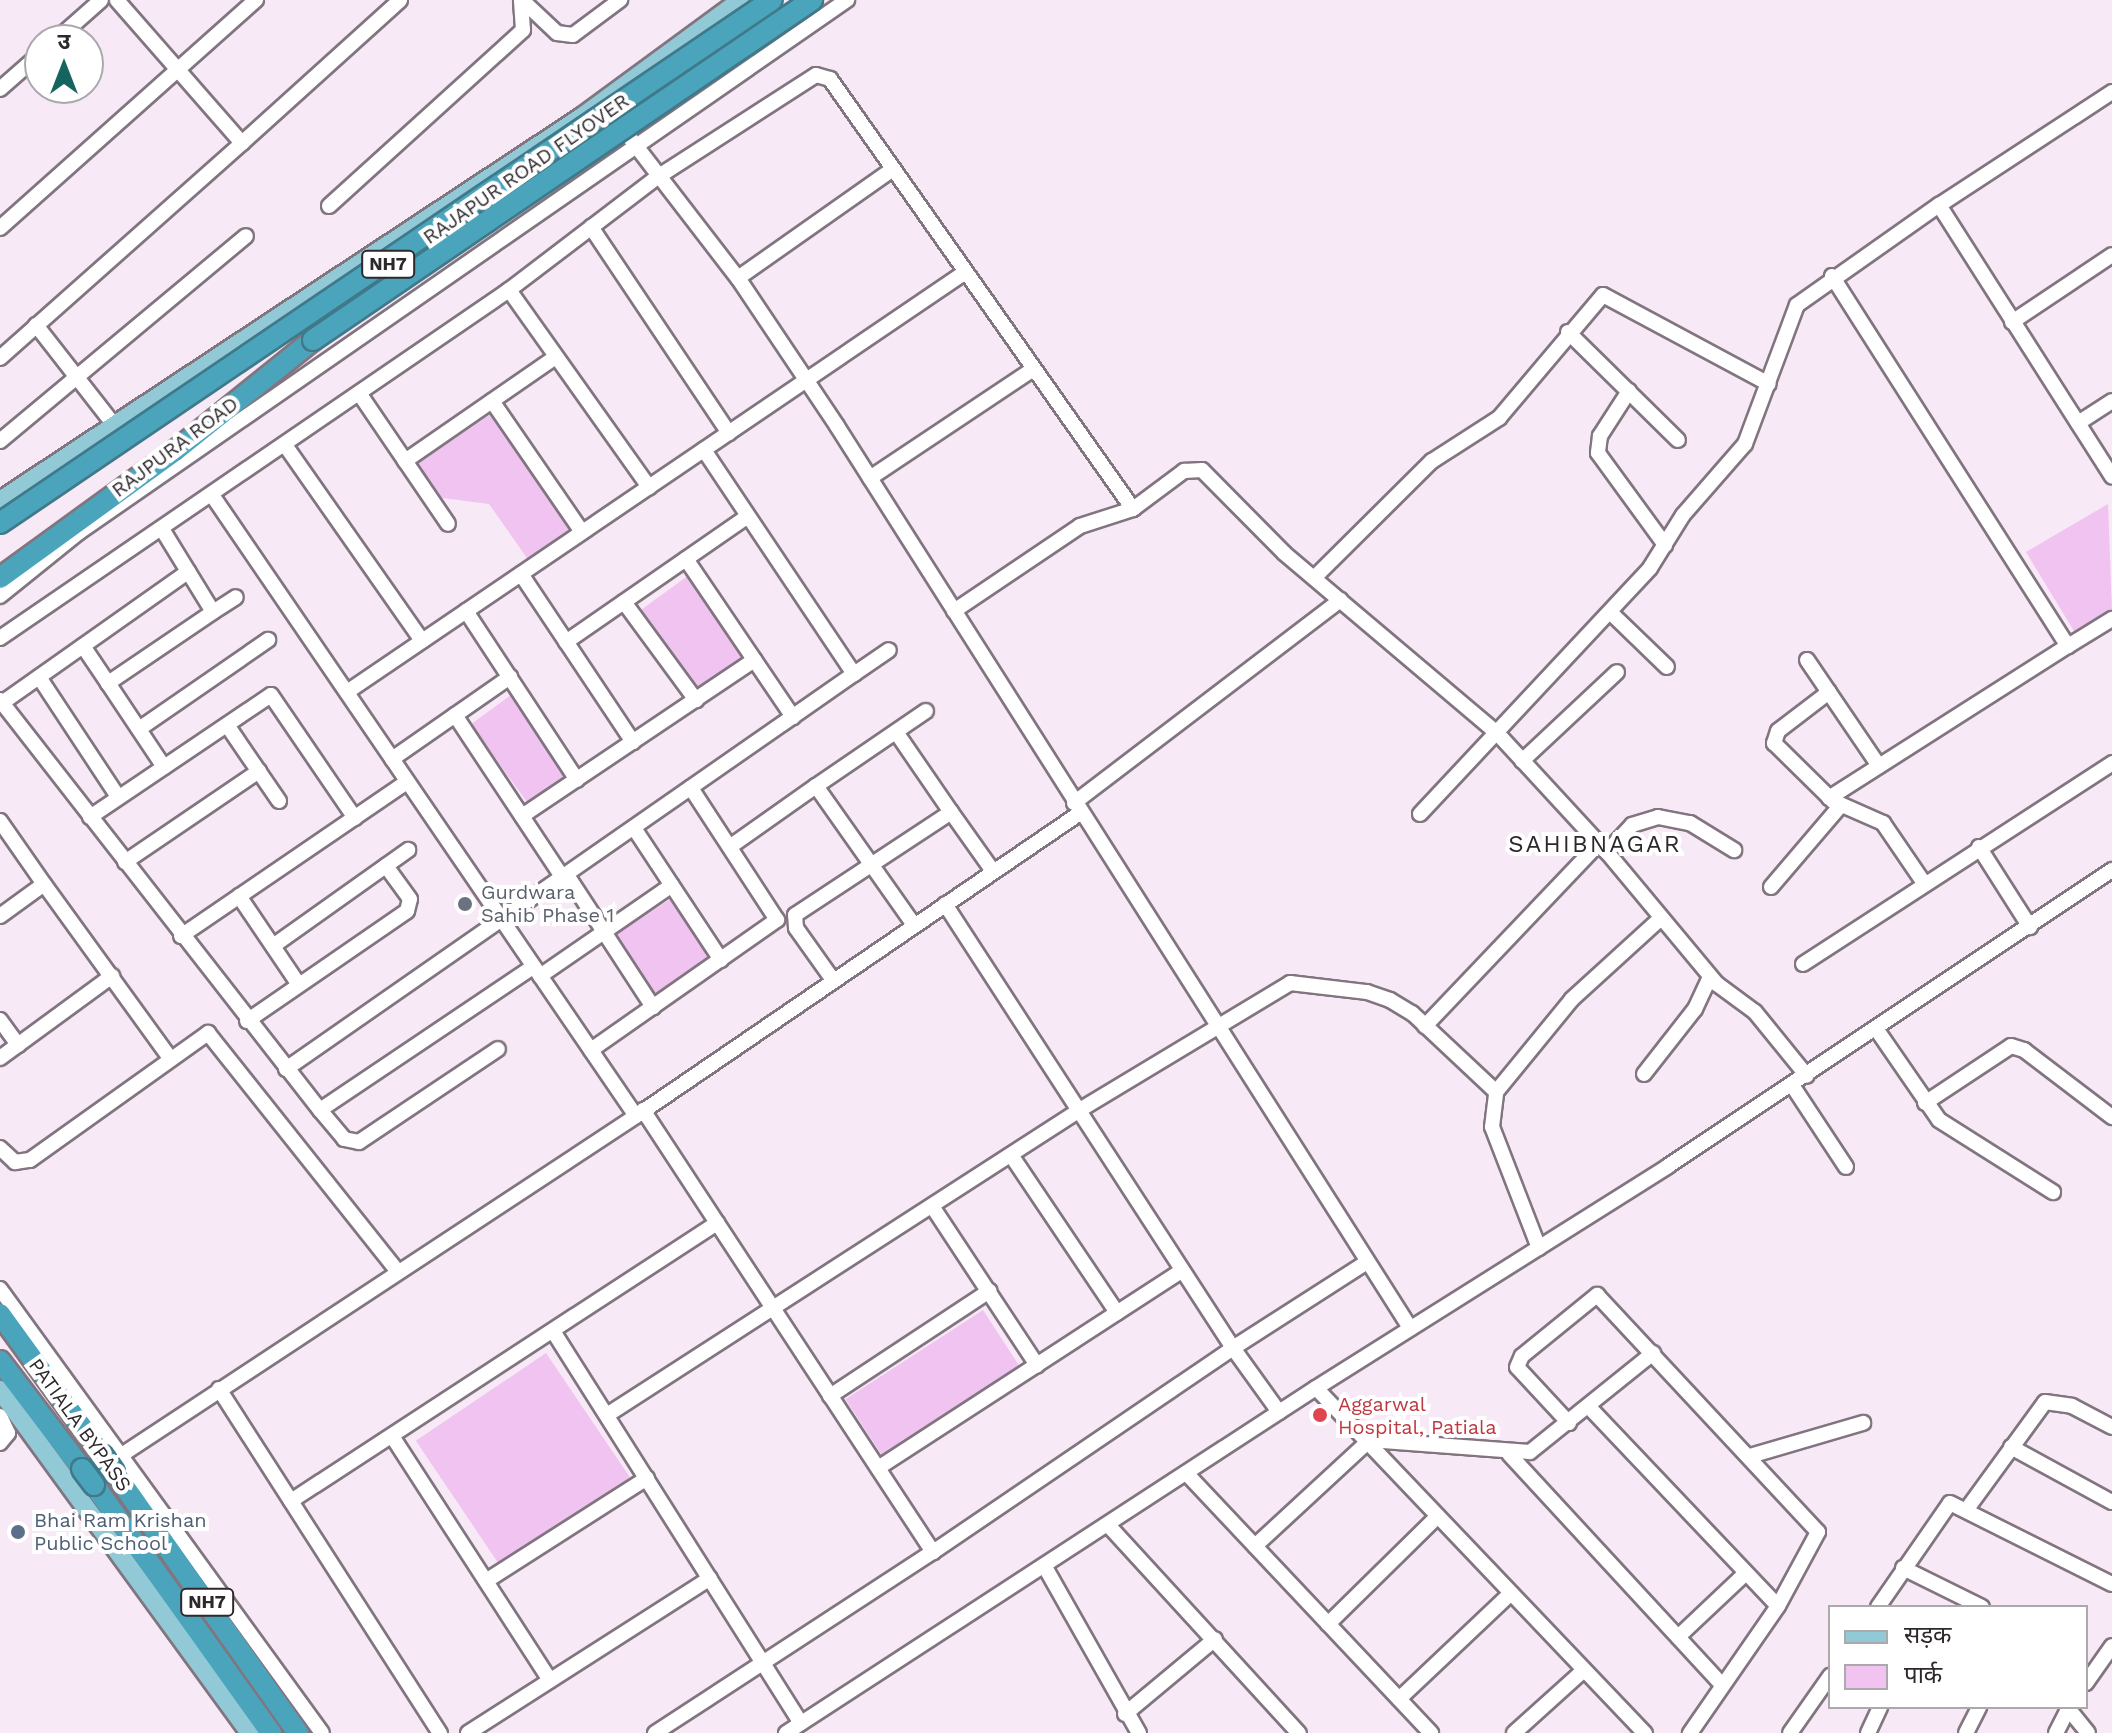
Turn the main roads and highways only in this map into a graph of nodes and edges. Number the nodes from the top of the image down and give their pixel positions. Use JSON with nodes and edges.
{"nodes":[{"id":1,"x":741,"y":0,"type":"edge"},
{"id":2,"x":775,"y":0,"type":"edge"},
{"id":3,"x":812,"y":0,"type":"edge"},
{"id":4,"x":313,"y":340,"type":"joint"},
{"id":5,"x":0,"y":501,"type":"edge"},
{"id":6,"x":0,"y":523,"type":"edge"},
{"id":7,"x":35,"y":552,"type":"junction"},
{"id":8,"x":0,"y":565,"type":"edge"},
{"id":9,"x":0,"y":578,"type":"edge"},
{"id":10,"x":0,"y":1314,"type":"edge"},
{"id":11,"x":0,"y":1361,"type":"edge"},
{"id":12,"x":0,"y":1390,"type":"edge"},
{"id":13,"x":83,"y":1480,"type":"junction"},
{"id":14,"x":250,"y":1733,"type":"edge"},
{"id":15,"x":271,"y":1733,"type":"edge"},
{"id":16,"x":298,"y":1733,"type":"edge"}],
"edges":[{"from":1,"to":5,"type":"main road"},
{"from":2,"to":6,"type":"highway","name":"RAJAPUR ROAD FLYOVER","number":"NH7","bridge":true},
{"from":3,"to":4,"type":"highway","name":"RAJAPUR ROAD FLYOVER","number":"NH7","bridge":true},
{"from":4,"to":7,"type":"highway","name":"RAJPURA ROAD","number":"NH7"},
{"from":7,"to":8,"type":"main road","name":"RAJPURA ROAD"},
{"from":7,"to":9,"type":"highway","name":"RAJPURA ROAD","number":"NH7"},
{"from":10,"to":16,"type":"highway","name":"PATIALA BYPASS","number":"NH7"},
{"from":11,"to":13,"type":"highway","number":"NH7"},
{"from":12,"to":13,"type":"main road"},
{"from":13,"to":14,"type":"main road"},
{"from":13,"to":15,"type":"highway","number":"NH7"}]}
